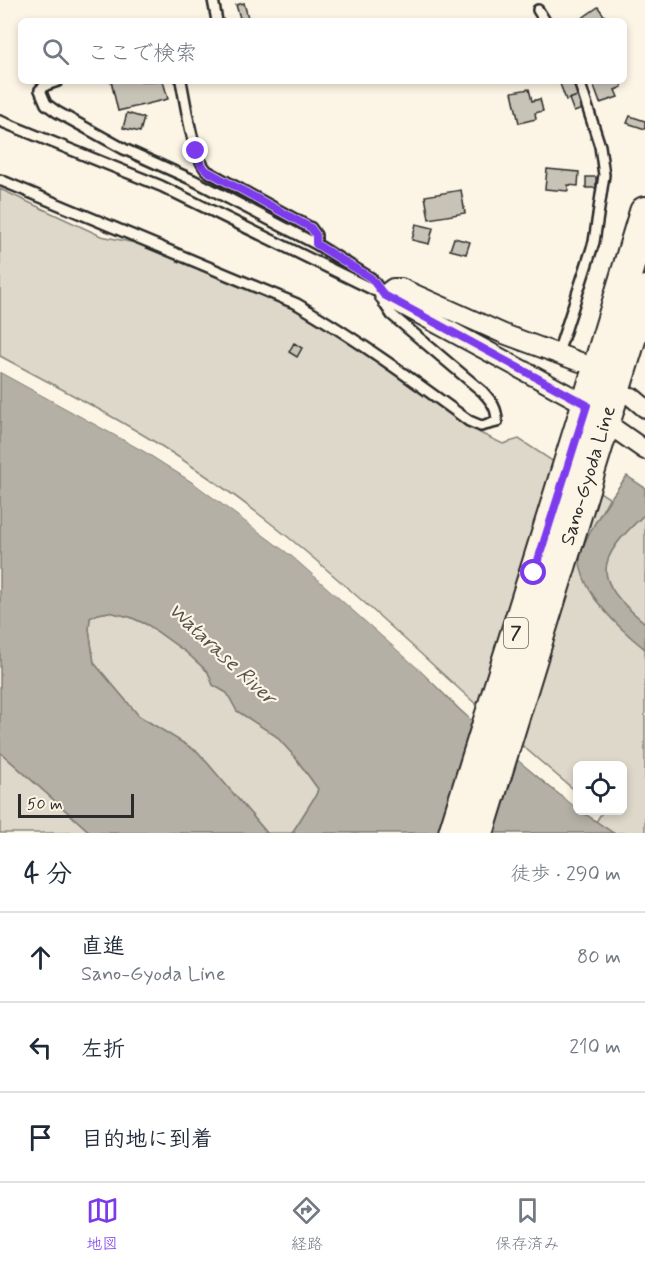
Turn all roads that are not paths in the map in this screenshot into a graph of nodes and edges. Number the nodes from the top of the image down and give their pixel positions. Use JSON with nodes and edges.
{"nodes":[{"id":1,"x":213,"y":0,"type":"edge"},
{"id":2,"x":538,"y":10,"type":"dead end"},
{"id":3,"x":217,"y":18,"type":"edge"},
{"id":4,"x":543,"y":18,"type":"edge"},
{"id":5,"x":49,"y":84,"type":"edge"},
{"id":6,"x":182,"y":84,"type":"edge"},
{"id":7,"x":580,"y":84,"type":"edge"},
{"id":8,"x":0,"y":121,"type":"edge"},
{"id":9,"x":0,"y":180,"type":"edge"},
{"id":10,"x":645,"y":212,"type":"edge"},
{"id":11,"x":316,"y":244,"type":"junction"},
{"id":12,"x":645,"y":291,"type":"edge"},
{"id":13,"x":384,"y":295,"type":"junction"},
{"id":14,"x":558,"y":353,"type":"junction"},
{"id":15,"x":580,"y":362,"type":"dead end"},
{"id":16,"x":592,"y":427,"type":"junction"},
{"id":17,"x":645,"y":450,"type":"edge"},
{"id":18,"x":454,"y":833,"type":"edge"},
{"id":19,"x":478,"y":833,"type":"edge"}],
"edges":[{"from":1,"to":3,"type":"lane"},
{"from":2,"to":4,"type":"lane"},
{"from":5,"to":11,"type":"lane"},
{"from":6,"to":11,"type":"lane"},
{"from":7,"to":14,"type":"lane"},
{"from":8,"to":13,"type":"lane"},
{"from":9,"to":13,"type":"lane"},
{"from":10,"to":16,"type":"main road","name":"Sano-Gyoda Line","number":"7"},
{"from":11,"to":13,"type":"lane"},
{"from":12,"to":16,"type":"main road","name":"Sano-Gyoda Line","number":"7"},
{"from":13,"to":14,"type":"street"},
{"from":13,"to":16,"type":"street"},
{"from":14,"to":15,"type":"street"},
{"from":16,"to":17,"type":"street"},
{"from":16,"to":18,"type":"main road","name":"Sano-Gyoda Line","number":"7"},
{"from":16,"to":19,"type":"main road","name":"Sano-Gyoda Line","number":"7"}]}
